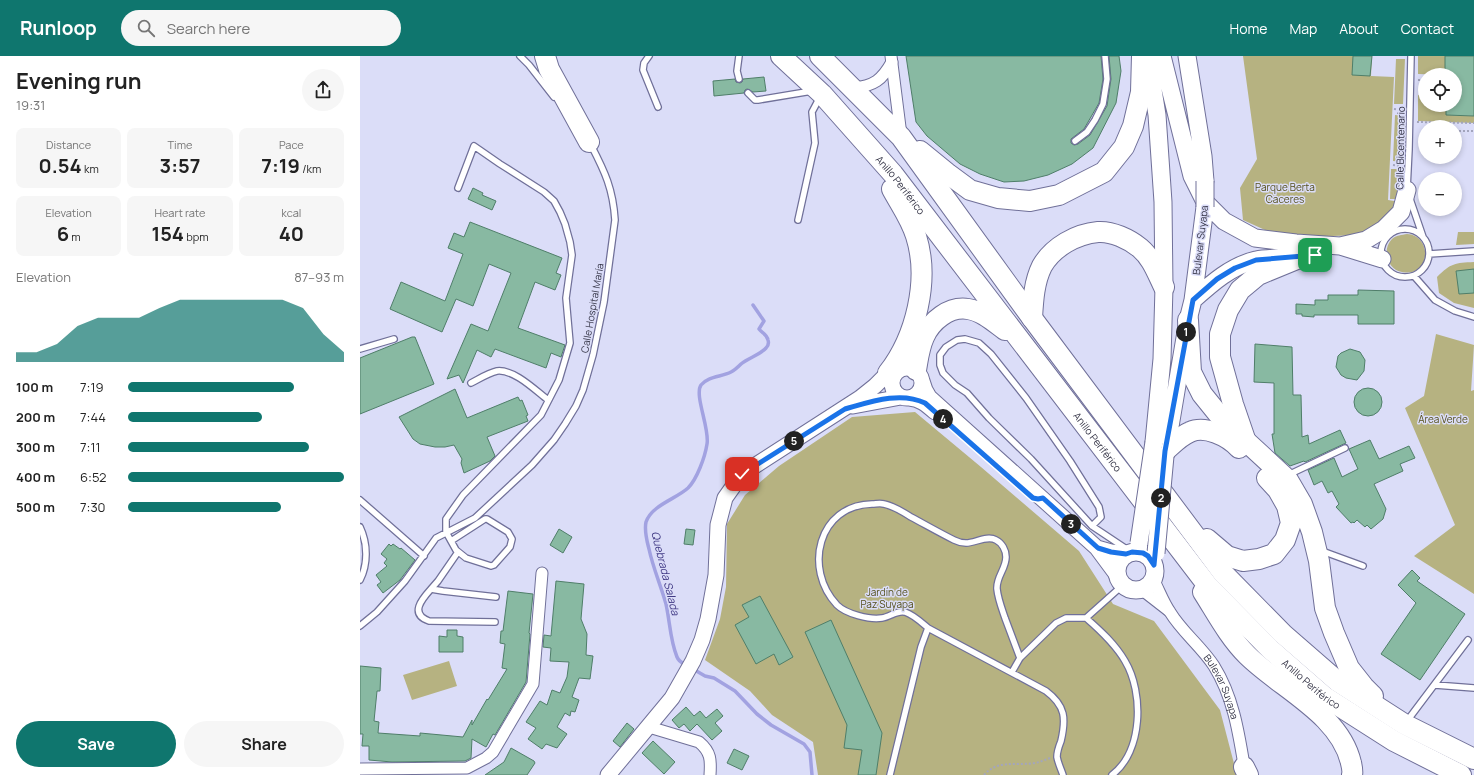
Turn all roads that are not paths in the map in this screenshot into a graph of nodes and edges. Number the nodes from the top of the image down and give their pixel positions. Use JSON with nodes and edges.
{"nodes":[{"id":1,"x":520,"y":56,"type":"edge"},
{"id":2,"x":545,"y":56,"type":"edge"},
{"id":3,"x":649,"y":56,"type":"edge"},
{"id":4,"x":739,"y":56,"type":"edge"},
{"id":5,"x":781,"y":56,"type":"edge"},
{"id":6,"x":820,"y":56,"type":"edge"},
{"id":7,"x":1105,"y":56,"type":"edge"},
{"id":8,"x":1142,"y":56,"type":"edge"},
{"id":9,"x":1147,"y":56,"type":"edge"},
{"id":10,"x":1162,"y":56,"type":"edge"},
{"id":11,"x":1188,"y":56,"type":"edge"},
{"id":12,"x":1411,"y":56,"type":"edge"},
{"id":13,"x":892,"y":59,"type":"edge"},
{"id":14,"x":739,"y":79,"type":"dead end"},
{"id":15,"x":853,"y":88,"type":"junction"},
{"id":16,"x":820,"y":92,"type":"junction"},
{"id":17,"x":748,"y":93,"type":"dead end"},
{"id":18,"x":557,"y":101,"type":"dead end"},
{"id":19,"x":658,"y":107,"type":"dead end"},
{"id":20,"x":566,"y":112,"type":"dead end"},
{"id":21,"x":903,"y":140,"type":"junction"},
{"id":22,"x":864,"y":141,"type":"junction"},
{"id":23,"x":1075,"y":141,"type":"dead end"},
{"id":24,"x":589,"y":142,"type":"junction"},
{"id":25,"x":458,"y":188,"type":"dead end"},
{"id":26,"x":1407,"y":190,"type":"junction"},
{"id":27,"x":798,"y":220,"type":"dead end"},
{"id":28,"x":1423,"y":237,"type":"junction"},
{"id":29,"x":1340,"y":246,"type":"junction"},
{"id":30,"x":1474,"y":251,"type":"edge"},
{"id":31,"x":1429,"y":254,"type":"junction"},
{"id":32,"x":1304,"y":256,"type":"junction"},
{"id":33,"x":1384,"y":263,"type":"junction"},
{"id":34,"x":1414,"y":276,"type":"junction"},
{"id":35,"x":1164,"y":287,"type":"junction"},
{"id":36,"x":1193,"y":300,"type":"junction"},
{"id":37,"x":1474,"y":317,"type":"edge"},
{"id":38,"x":1032,"y":318,"type":"junction"},
{"id":39,"x":1188,"y":320,"type":"junction"},
{"id":40,"x":394,"y":339,"type":"dead end"},
{"id":41,"x":1023,"y":344,"type":"junction"},
{"id":42,"x":360,"y":349,"type":"edge"},
{"id":43,"x":888,"y":375,"type":"junction"},
{"id":44,"x":919,"y":376,"type":"junction"},
{"id":45,"x":471,"y":383,"type":"dead end"},
{"id":46,"x":905,"y":397,"type":"junction"},
{"id":47,"x":885,"y":399,"type":"junction"},
{"id":48,"x":548,"y":400,"type":"junction"},
{"id":49,"x":845,"y":409,"type":"junction"},
{"id":50,"x":1246,"y":441,"type":"junction"},
{"id":51,"x":1345,"y":448,"type":"dead end"},
{"id":52,"x":1161,"y":450,"type":"junction"},
{"id":53,"x":479,"y":469,"type":"dead end"},
{"id":54,"x":485,"y":474,"type":"junction"},
{"id":55,"x":1284,"y":477,"type":"junction"},
{"id":56,"x":1043,"y":498,"type":"junction"},
{"id":57,"x":360,"y":500,"type":"edge"},
{"id":58,"x":1177,"y":512,"type":"junction"},
{"id":59,"x":1092,"y":526,"type":"junction"},
{"id":60,"x":360,"y":527,"type":"edge"},
{"id":61,"x":446,"y":532,"type":"junction"},
{"id":62,"x":1173,"y":540,"type":"junction"},
{"id":63,"x":451,"y":541,"type":"junction"},
{"id":64,"x":1098,"y":548,"type":"junction"},
{"id":65,"x":1316,"y":549,"type":"junction"},
{"id":66,"x":1134,"y":550,"type":"junction"},
{"id":67,"x":458,"y":552,"type":"junction"},
{"id":68,"x":424,"y":556,"type":"junction"},
{"id":69,"x":1363,"y":566,"type":"dead end"},
{"id":70,"x":1151,"y":572,"type":"junction"},
{"id":71,"x":542,"y":573,"type":"dead end"},
{"id":72,"x":360,"y":580,"type":"edge"},
{"id":73,"x":1120,"y":580,"type":"junction"},
{"id":74,"x":431,"y":588,"type":"junction"},
{"id":75,"x":496,"y":597,"type":"dead end"},
{"id":76,"x":1170,"y":612,"type":"junction"},
{"id":77,"x":1086,"y":618,"type":"junction"},
{"id":78,"x":495,"y":622,"type":"dead end"},
{"id":79,"x":360,"y":626,"type":"edge"},
{"id":80,"x":928,"y":628,"type":"junction"},
{"id":81,"x":1468,"y":640,"type":"dead end"},
{"id":82,"x":1020,"y":658,"type":"junction"},
{"id":83,"x":1012,"y":672,"type":"junction"},
{"id":84,"x":1435,"y":685,"type":"junction"},
{"id":85,"x":1474,"y":688,"type":"edge"},
{"id":86,"x":1404,"y":724,"type":"junction"},
{"id":87,"x":649,"y":727,"type":"junction"},
{"id":88,"x":1474,"y":759,"type":"edge"},
{"id":89,"x":360,"y":769,"type":"edge"},
{"id":90,"x":1246,"y":772,"type":"edge"},
{"id":91,"x":608,"y":775,"type":"edge"},
{"id":92,"x":710,"y":775,"type":"edge"},
{"id":93,"x":890,"y":775,"type":"edge"},
{"id":94,"x":1063,"y":775,"type":"edge"},
{"id":95,"x":1112,"y":775,"type":"edge"},
{"id":96,"x":1352,"y":775,"type":"edge"},
{"id":97,"x":1461,"y":775,"type":"edge"}],
"edges":[{"from":1,"to":18,"type":"lane"},
{"from":2,"to":24,"type":"highway"},
{"from":3,"to":19,"type":"lane"},
{"from":4,"to":14,"type":"lane"},
{"from":5,"to":16,"type":"highway","name":"Anillo Periférico"},
{"from":6,"to":15,"type":"highway","name":"Anillo Periférico"},
{"from":7,"to":23,"type":"lane"},
{"from":8,"to":21,"type":"highway"},
{"from":9,"to":35,"type":"main road","name":"Bulevar Suyapa"},
{"from":10,"to":29,"type":"main road"},
{"from":11,"to":36,"type":"main road","name":"Bulevar Suyapa","bridge":true},
{"from":12,"to":26,"type":"lane","name":"Calle Bicentenario"},
{"from":13,"to":15,"type":"street"},
{"from":13,"to":21,"type":"street"},
{"from":15,"to":21,"type":"highway","name":"Anillo Periférico"},
{"from":16,"to":17,"type":"lane"},
{"from":16,"to":22,"type":"highway","name":"Anillo Periférico"},
{"from":16,"to":27,"type":"lane"},
{"from":20,"to":24,"type":"lane","name":"Calle Hospital María"},
{"from":21,"to":38,"type":"highway","name":"Anillo Periférico"},
{"from":22,"to":41,"type":"highway","name":"Anillo Periférico"},
{"from":22,"to":43,"type":"highway"},
{"from":24,"to":61,"type":"lane","name":"Calle Hospital María"},
{"from":25,"to":48,"type":"lane"},
{"from":26,"to":28,"type":"lane","name":"Calle Bicentenario"},
{"from":26,"to":29,"type":"main road"},
{"from":28,"to":31,"type":"lane"},
{"from":28,"to":33,"type":"lane"},
{"from":29,"to":33,"type":"main road"},
{"from":30,"to":31,"type":"lane"},
{"from":31,"to":34,"type":"lane"},
{"from":32,"to":33,"type":"main road"},
{"from":32,"to":36,"type":"main road"},
{"from":32,"to":50,"type":"highway"},
{"from":33,"to":34,"type":"lane"},
{"from":34,"to":37,"type":"lane"},
{"from":35,"to":38,"type":"highway"},
{"from":35,"to":52,"type":"main road","name":"Bulevar Suyapa"},
{"from":36,"to":39,"type":"main road","name":"Bulevar Suyapa"},
{"from":38,"to":58,"type":"highway","name":"Anillo Periférico"},
{"from":39,"to":50,"type":"highway"},
{"from":39,"to":52,"type":"main road","name":"Bulevar Suyapa"},
{"from":40,"to":42,"type":"lane"},
{"from":41,"to":44,"type":"highway"},
{"from":41,"to":62,"type":"highway","name":"Anillo Periférico"},
{"from":43,"to":44,"type":"street"},
{"from":43,"to":46,"type":"street"},
{"from":43,"to":47,"type":"street"},
{"from":43,"to":49,"type":"street"},
{"from":44,"to":46,"type":"street"},
{"from":44,"to":56,"type":"street"},
{"from":45,"to":48,"type":"lane"},
{"from":46,"to":47,"type":"street"},
{"from":46,"to":56,"type":"street"},
{"from":47,"to":49,"type":"street"},
{"from":48,"to":54,"type":"lane"},
{"from":49,"to":87,"type":"street"},
{"from":50,"to":55,"type":"highway"},
{"from":51,"to":55,"type":"lane"},
{"from":52,"to":58,"type":"highway"},
{"from":52,"to":66,"type":"main road","name":"Bulevar Suyapa","bridge":true},
{"from":52,"to":70,"type":"main road","name":"Bulevar Suyapa","bridge":true},
{"from":53,"to":54,"type":"lane"},
{"from":54,"to":61,"type":"lane"},
{"from":55,"to":65,"type":"highway"},
{"from":56,"to":64,"type":"street"},
{"from":57,"to":68,"type":"lane"},
{"from":58,"to":86,"type":"highway","name":"Anillo Periférico"},
{"from":59,"to":59,"type":"lane"},
{"from":59,"to":66,"type":"lane"},
{"from":60,"to":72,"type":"lane"},
{"from":61,"to":63,"type":"lane"},
{"from":61,"to":68,"type":"lane","name":"Calle Hospital María"},
{"from":62,"to":96,"type":"highway"},
{"from":62,"to":97,"type":"highway","name":"Anillo Periférico"},
{"from":63,"to":67,"type":"lane"},
{"from":63,"to":67,"type":"lane"},
{"from":64,"to":66,"type":"street"},
{"from":64,"to":73,"type":"street"},
{"from":65,"to":69,"type":"lane"},
{"from":65,"to":86,"type":"highway"},
{"from":66,"to":70,"type":"main road"},
{"from":66,"to":73,"type":"main road"},
{"from":67,"to":74,"type":"lane"},
{"from":68,"to":79,"type":"lane","name":"Calle Hospital María"},
{"from":70,"to":73,"type":"main road"},
{"from":70,"to":76,"type":"street","name":"Bulevar Suyapa"},
{"from":70,"to":76,"type":"street","name":"Bulevar Suyapa"},
{"from":71,"to":89,"type":"street"},
{"from":73,"to":77,"type":"lane"},
{"from":74,"to":75,"type":"lane"},
{"from":74,"to":78,"type":"lane"},
{"from":76,"to":90,"type":"street","name":"Bulevar Suyapa"},
{"from":77,"to":82,"type":"lane"},
{"from":77,"to":95,"type":"lane"},
{"from":80,"to":82,"type":"lane"},
{"from":80,"to":83,"type":"lane"},
{"from":80,"to":93,"type":"lane"},
{"from":81,"to":84,"type":"lane"},
{"from":82,"to":83,"type":"lane"},
{"from":83,"to":94,"type":"lane"},
{"from":84,"to":85,"type":"lane"},
{"from":84,"to":86,"type":"lane"},
{"from":86,"to":88,"type":"highway","name":"Anillo Periférico"},
{"from":87,"to":91,"type":"street"},
{"from":87,"to":92,"type":"street"}]}
